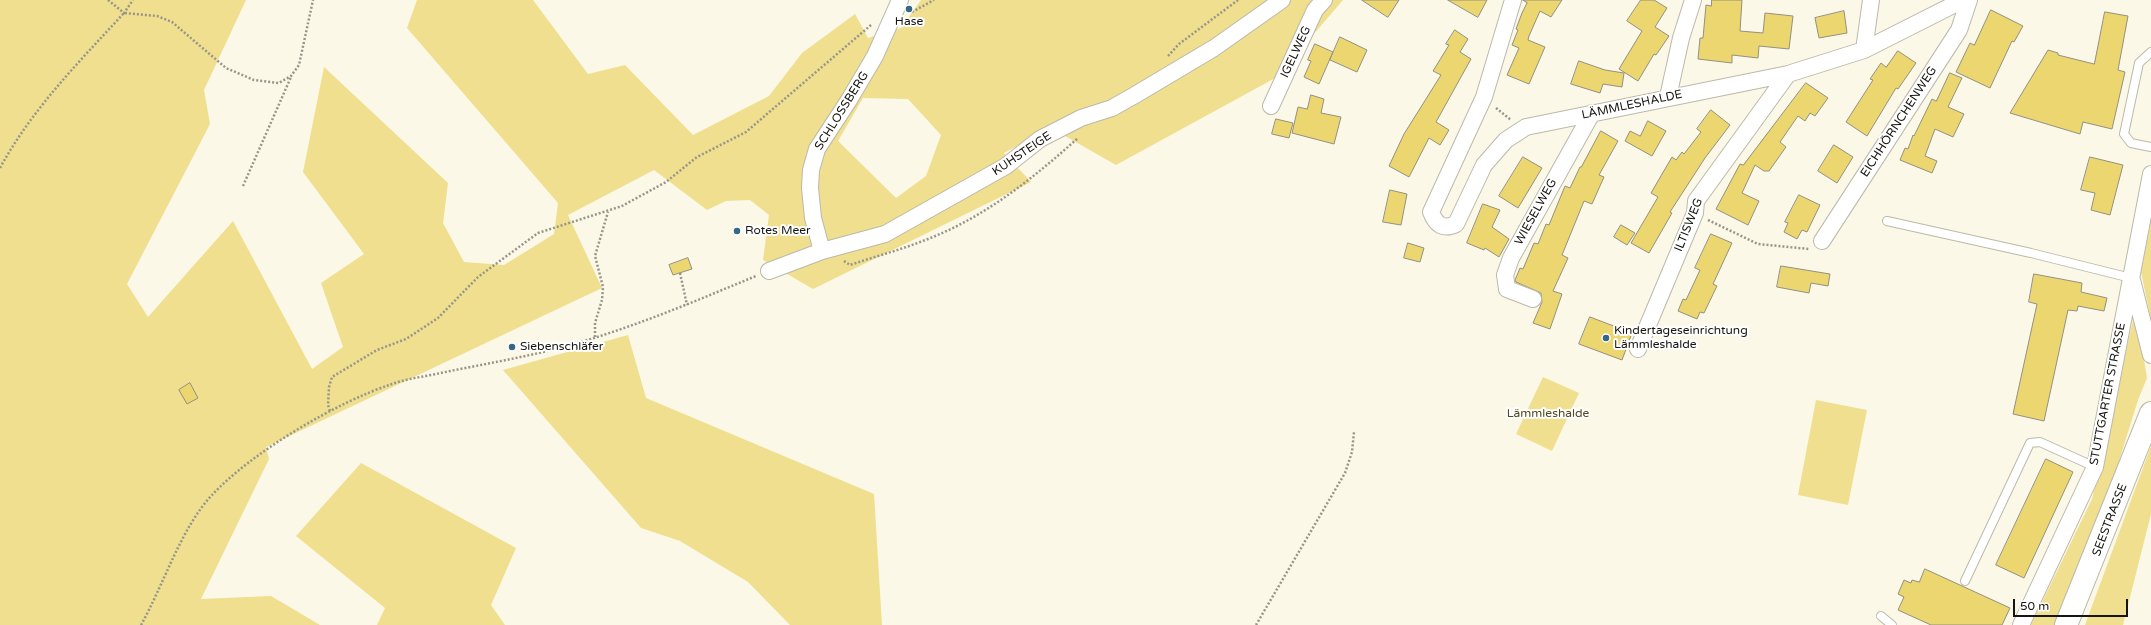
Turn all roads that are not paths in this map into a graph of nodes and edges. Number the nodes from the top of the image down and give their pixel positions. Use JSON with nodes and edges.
{"nodes":[{"id":1,"x":900,"y":0,"type":"edge"},
{"id":2,"x":1282,"y":0,"type":"edge"},
{"id":3,"x":1324,"y":0,"type":"edge"},
{"id":4,"x":1513,"y":0,"type":"edge"},
{"id":5,"x":1694,"y":0,"type":"edge"},
{"id":6,"x":1871,"y":0,"type":"edge"},
{"id":7,"x":1963,"y":0,"type":"edge"},
{"id":8,"x":1969,"y":0,"type":"edge"},
{"id":9,"x":1864,"y":50,"type":"junction"},
{"id":10,"x":2151,"y":52,"type":"edge"},
{"id":11,"x":1788,"y":74,"type":"junction"},
{"id":12,"x":1668,"y":97,"type":"junction"},
{"id":13,"x":1271,"y":106,"type":"dead end"},
{"id":14,"x":1592,"y":113,"type":"junction"},
{"id":15,"x":2151,"y":147,"type":"edge"},
{"id":16,"x":2151,"y":174,"type":"edge"},
{"id":17,"x":1887,"y":221,"type":"dead end"},
{"id":18,"x":1822,"y":241,"type":"road end"},
{"id":19,"x":822,"y":250,"type":"junction"},
{"id":20,"x":770,"y":271,"type":"road end"},
{"id":21,"x":2131,"y":278,"type":"junction"},
{"id":22,"x":1533,"y":299,"type":"dead end"},
{"id":23,"x":1638,"y":349,"type":"dead end"},
{"id":24,"x":2151,"y":355,"type":"edge"},
{"id":25,"x":2151,"y":413,"type":"edge"},
{"id":26,"x":2095,"y":467,"type":"junction"},
{"id":27,"x":1965,"y":581,"type":"dead end"},
{"id":28,"x":1881,"y":616,"type":"dead end"},
{"id":29,"x":1892,"y":625,"type":"edge"},
{"id":30,"x":2021,"y":625,"type":"edge"},
{"id":31,"x":2066,"y":625,"type":"edge"}],
"edges":[{"from":1,"to":19,"type":"street","name":"SCHLOSSBERG"},
{"from":2,"to":19,"type":"street","name":"KUHSTEIGE"},
{"from":3,"to":13,"type":"street","name":"IGELWEG"},
{"from":4,"to":14,"type":"street","name":"LÄMMLESHALDE"},
{"from":5,"to":12,"type":"street"},
{"from":6,"to":9,"type":"street"},
{"from":7,"to":9,"type":"street","name":"LÄMMLESHALDE"},
{"from":8,"to":18,"type":"street","name":"EICHHÖRNCHENWEG"},
{"from":9,"to":11,"type":"street","name":"LÄMMLESHALDE"},
{"from":10,"to":15,"type":"lane"},
{"from":11,"to":12,"type":"street","name":"LÄMMLESHALDE"},
{"from":11,"to":23,"type":"street","name":"ILTISWEG"},
{"from":12,"to":14,"type":"street","name":"LÄMMLESHALDE"},
{"from":14,"to":22,"type":"street","name":"WIESELWEG"},
{"from":16,"to":21,"type":"street","name":"STUTTGARTER STRASSE"},
{"from":17,"to":21,"type":"lane"},
{"from":19,"to":20,"type":"street","name":"KUHSTEIGE"},
{"from":21,"to":24,"type":"street"},
{"from":21,"to":26,"type":"street","name":"STUTTGARTER STRASSE"},
{"from":25,"to":31,"type":"main road","name":"SEESTRASSE"},
{"from":26,"to":27,"type":"lane"},
{"from":26,"to":30,"type":"street","name":"STUTTGARTER STRASSE"},
{"from":28,"to":29,"type":"lane"}]}
